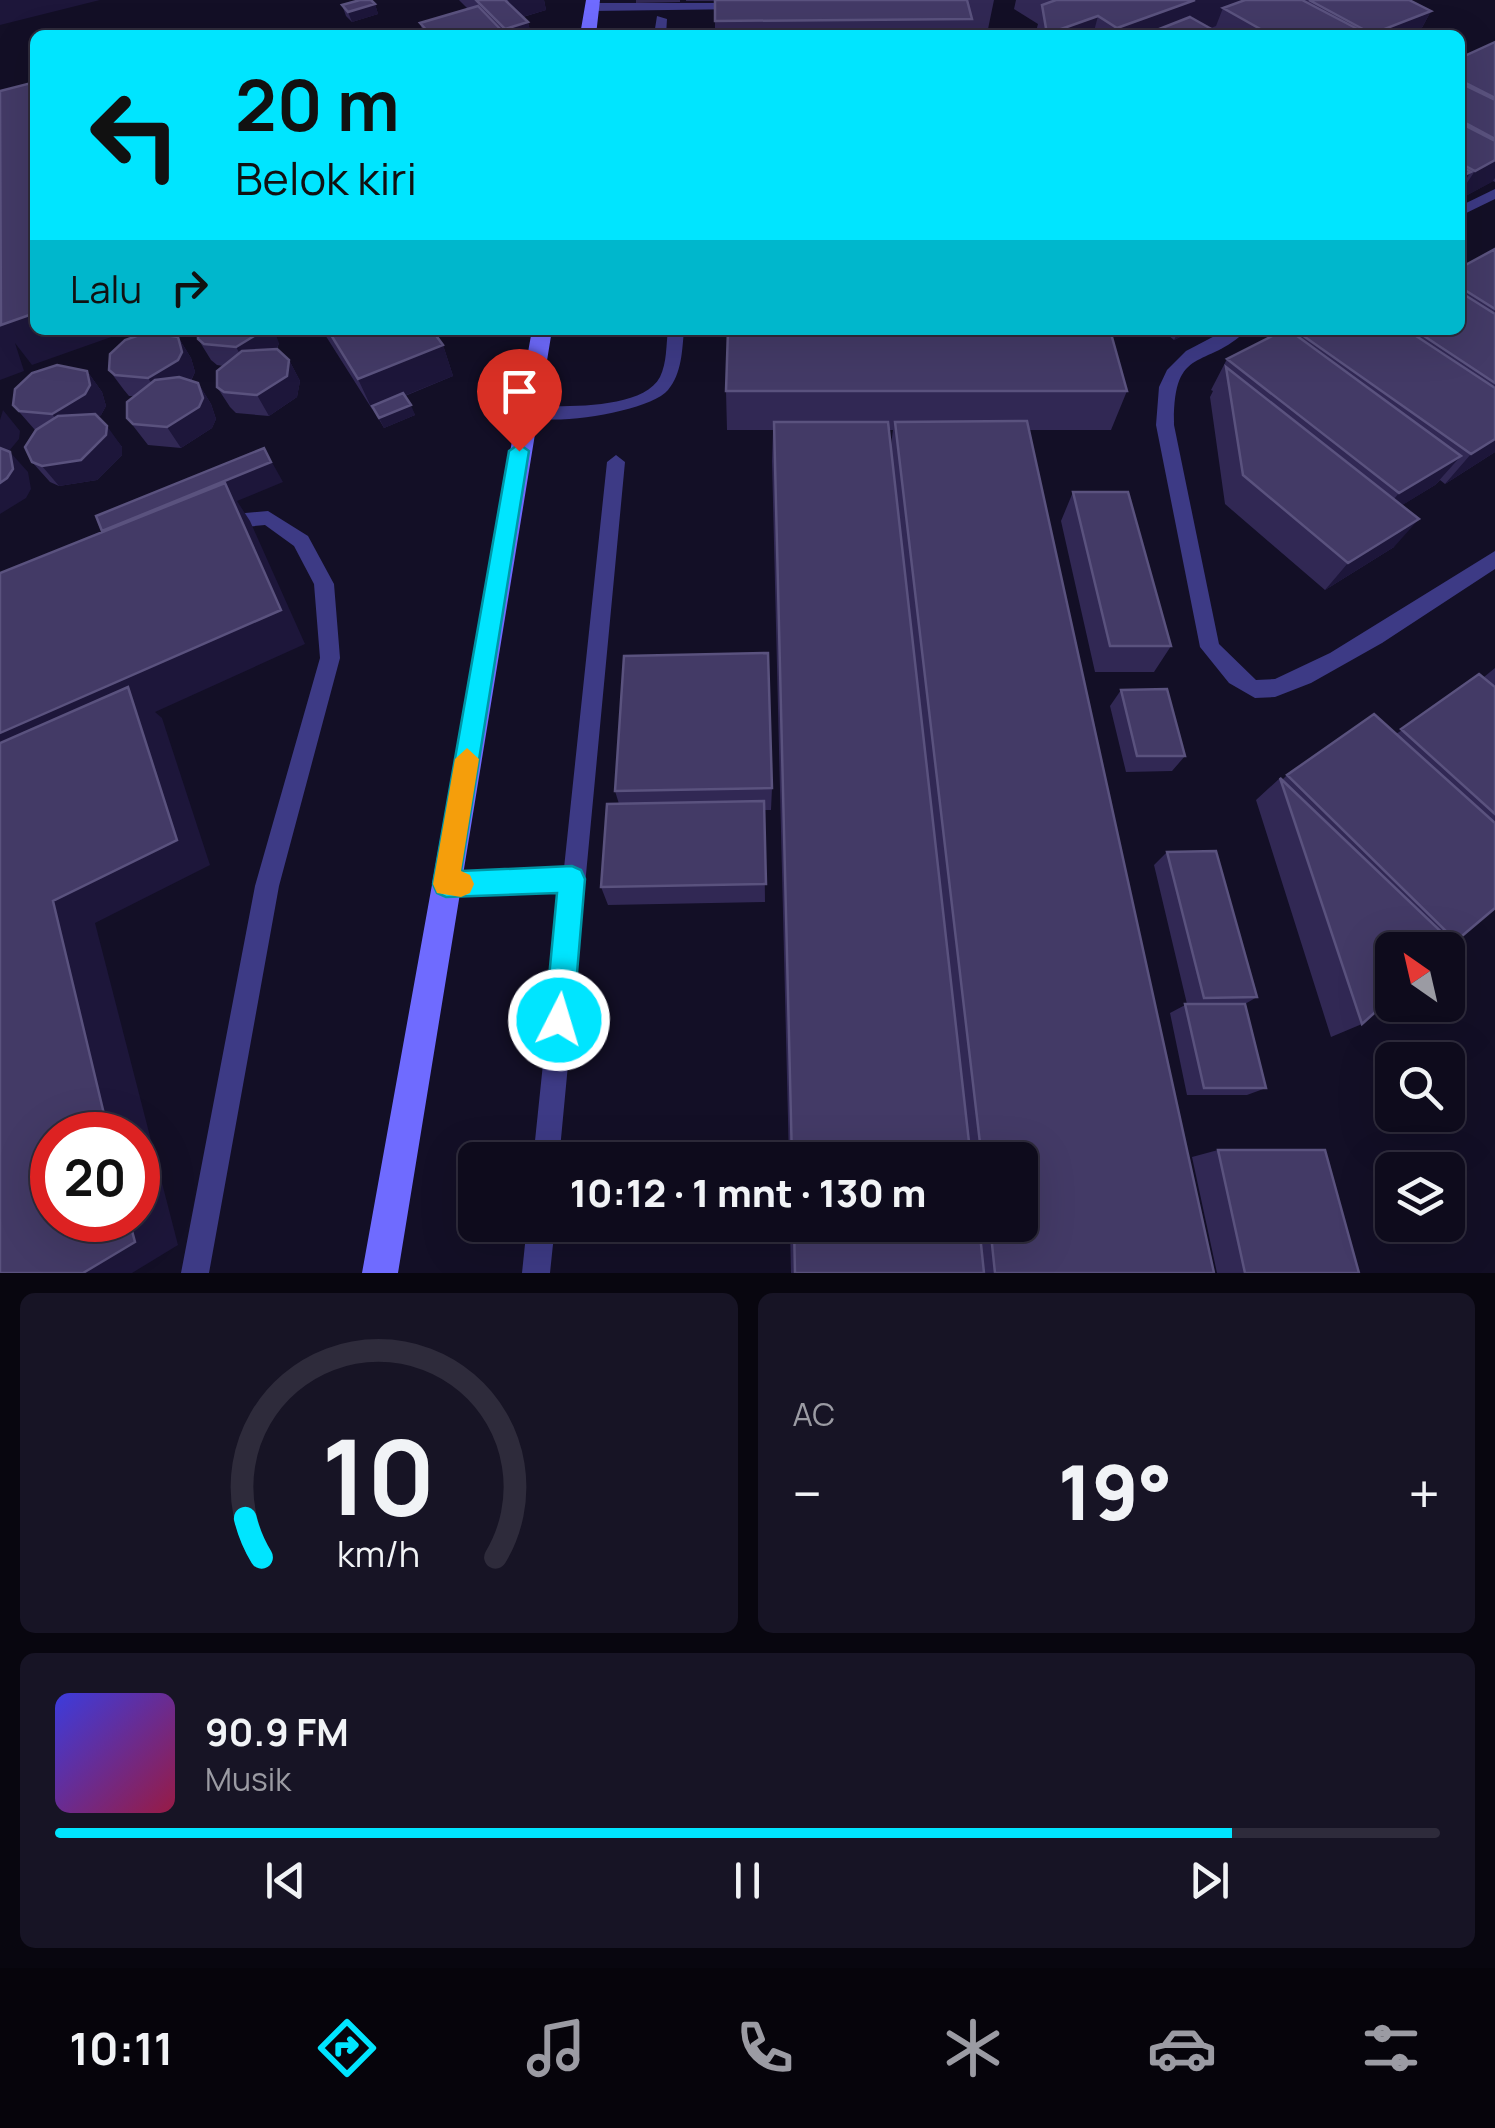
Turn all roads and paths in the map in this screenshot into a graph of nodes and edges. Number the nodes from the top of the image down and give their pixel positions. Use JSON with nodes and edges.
{"nodes":[{"id":1,"x":592,"y":4,"type":"edge"},
{"id":2,"x":765,"y":6,"type":"edge"},
{"id":3,"x":661,"y":19,"type":"dead end"},
{"id":4,"x":589,"y":30,"type":"edge"},
{"id":5,"x":660,"y":30,"type":"edge"},
{"id":6,"x":1495,"y":193,"type":"edge"},
{"id":7,"x":1465,"y":209,"type":"edge"},
{"id":8,"x":541,"y":335,"type":"edge"},
{"id":9,"x":675,"y":335,"type":"edge"},
{"id":10,"x":1231,"y":335,"type":"edge"},
{"id":11,"x":526,"y":412,"type":"junction"},
{"id":12,"x":616,"y":462,"type":"dead end"},
{"id":13,"x":210,"y":527,"type":"edge"},
{"id":14,"x":1495,"y":559,"type":"edge"},
{"id":15,"x":572,"y":879,"type":"junction"},
{"id":16,"x":446,"y":884,"type":"junction"},
{"id":17,"x":548,"y":1142,"type":"edge"},
{"id":18,"x":539,"y":1242,"type":"edge"},
{"id":19,"x":195,"y":1273,"type":"edge"},
{"id":20,"x":380,"y":1273,"type":"edge"},
{"id":21,"x":536,"y":1273,"type":"edge"}],
"edges":[{"from":1,"to":2,"type":"lane"},
{"from":1,"to":4,"type":"street"},
{"from":3,"to":5,"type":"lane"},
{"from":6,"to":7,"type":"lane"},
{"from":8,"to":11,"type":"street"},
{"from":9,"to":11,"type":"lane"},
{"from":10,"to":14,"type":"lane"},
{"from":11,"to":16,"type":"street"},
{"from":12,"to":15,"type":"lane"},
{"from":13,"to":19,"type":"lane"},
{"from":15,"to":16,"type":"lane"},
{"from":15,"to":17,"type":"lane"},
{"from":16,"to":20,"type":"street"},
{"from":18,"to":21,"type":"lane"}]}
